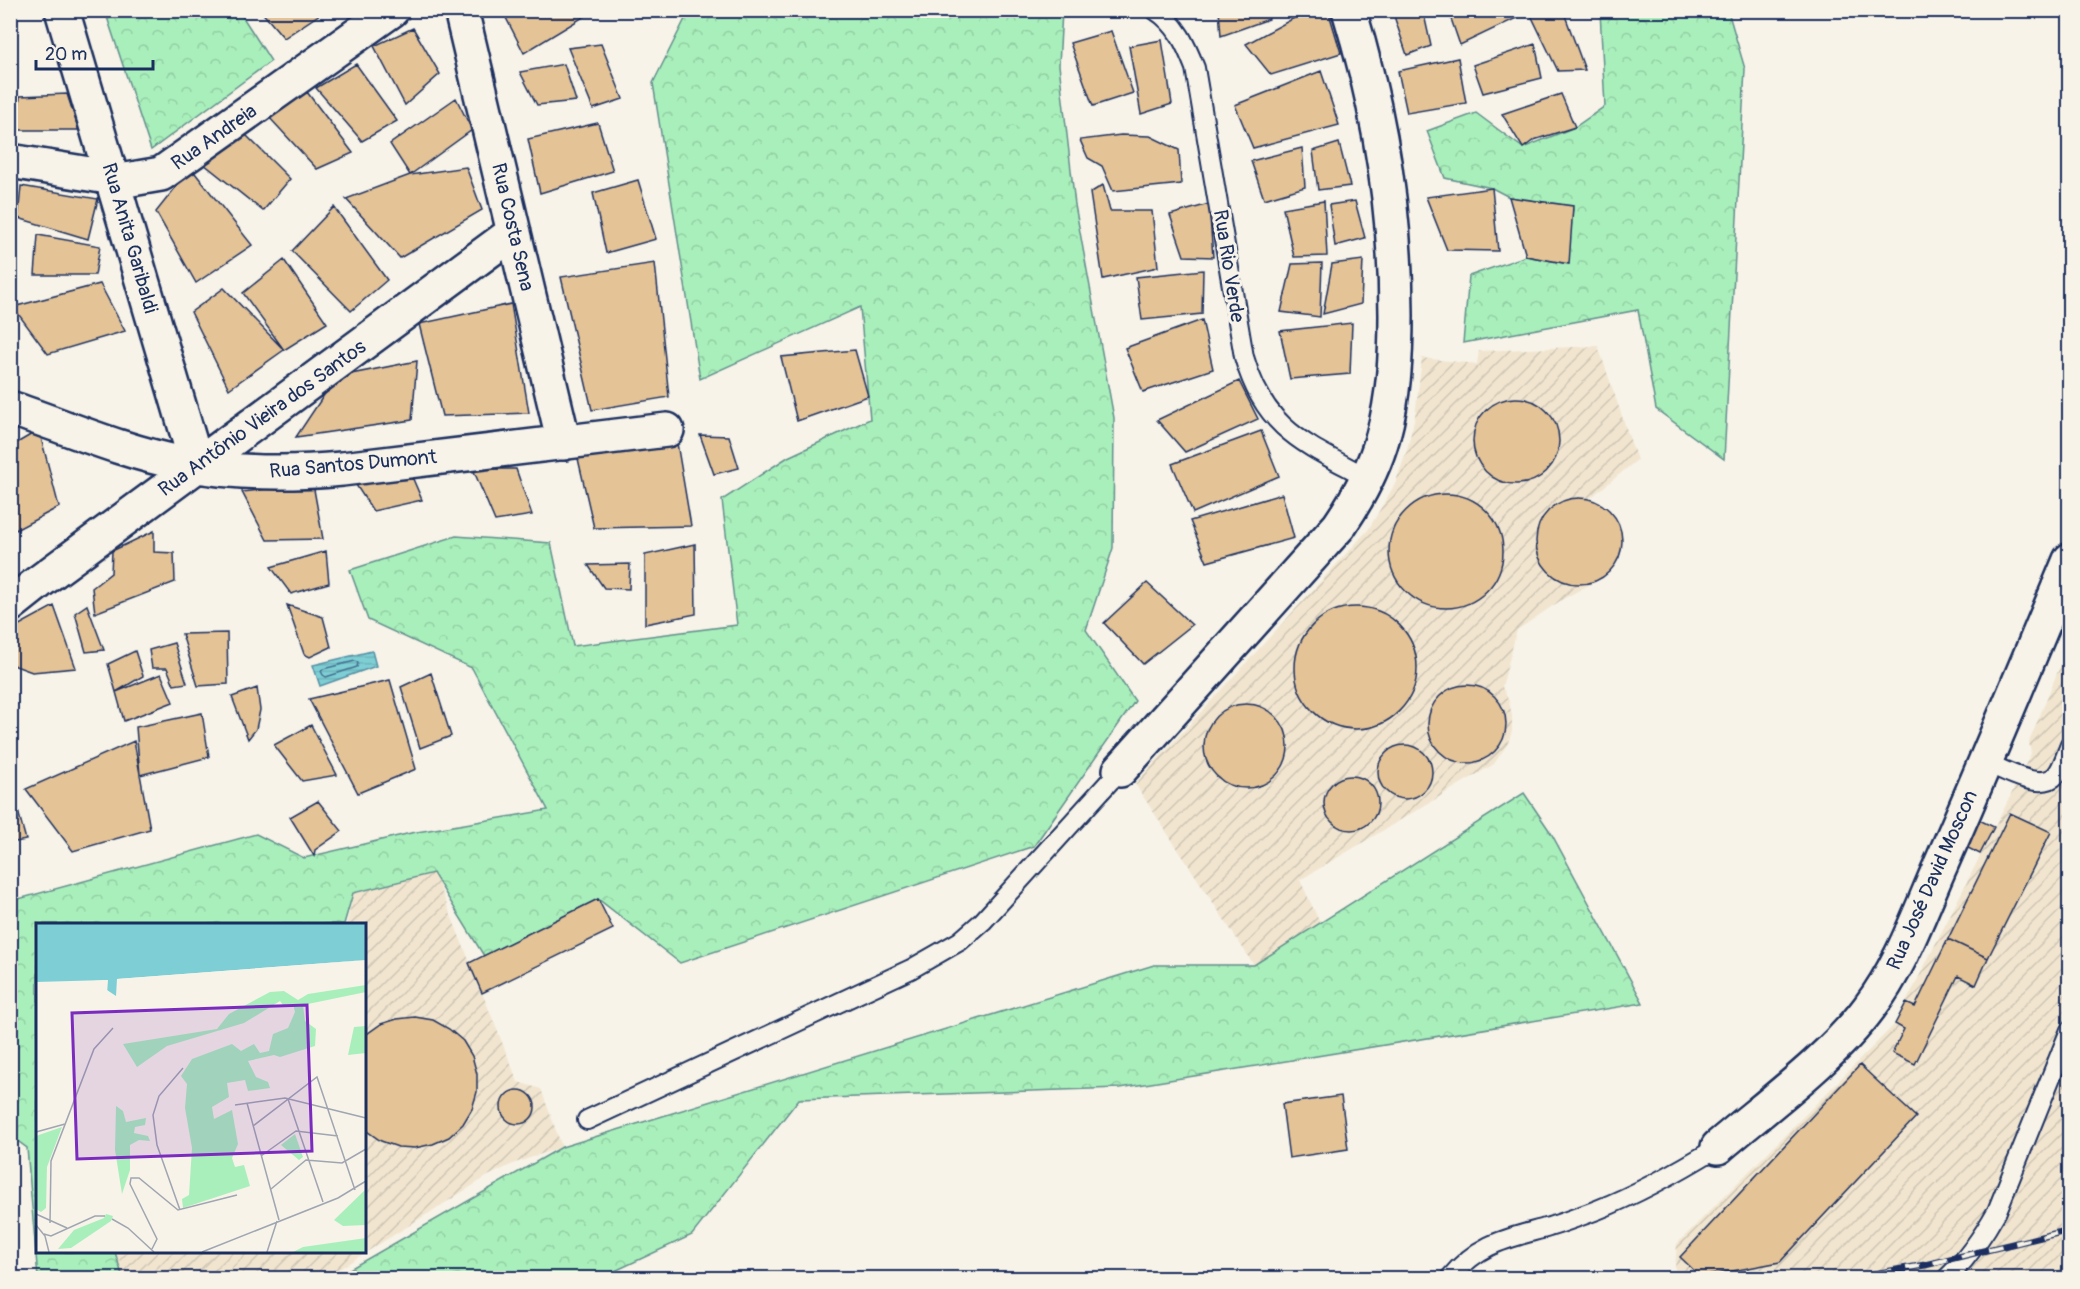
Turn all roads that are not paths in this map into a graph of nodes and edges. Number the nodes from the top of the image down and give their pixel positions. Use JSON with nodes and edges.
{"nodes":[{"id":1,"x":62,"y":10,"type":"edge"},
{"id":2,"x":392,"y":10,"type":"edge"},
{"id":3,"x":461,"y":10,"type":"edge"},
{"id":4,"x":1155,"y":10,"type":"edge"},
{"id":5,"x":1349,"y":10,"type":"edge"},
{"id":6,"x":10,"y":161,"type":"edge"},
{"id":7,"x":112,"y":178,"type":"junction"},
{"id":8,"x":514,"y":232,"type":"junction"},
{"id":9,"x":10,"y":408,"type":"edge"},
{"id":10,"x":667,"y":430,"type":"dead end"},
{"id":11,"x":564,"y":443,"type":"junction"},
{"id":12,"x":197,"y":466,"type":"junction"},
{"id":13,"x":1368,"y":478,"type":"junction"},
{"id":14,"x":2070,"y":560,"type":"edge"},
{"id":15,"x":10,"y":605,"type":"edge"},
{"id":16,"x":2070,"y":745,"type":"edge"},
{"id":17,"x":1985,"y":762,"type":"junction"},
{"id":18,"x":1120,"y":771,"type":"joint"},
{"id":19,"x":2070,"y":1030,"type":"edge"},
{"id":20,"x":587,"y":1120,"type":"dead end"},
{"id":21,"x":1718,"y":1147,"type":"joint"},
{"id":22,"x":1450,"y":1278,"type":"edge"},
{"id":23,"x":1947,"y":1278,"type":"edge"}],
"edges":[{"from":1,"to":7,"type":"street","name":"Rua Anita Garibaldi"},
{"from":2,"to":7,"type":"street","name":"Rua Andreia"},
{"from":3,"to":8,"type":"street","name":"Rua Costa Sena"},
{"from":4,"to":13,"type":"lane","name":"Rua Rio Verde"},
{"from":5,"to":13,"type":"street"},
{"from":6,"to":7,"type":"street","name":"Rua Andreia"},
{"from":7,"to":12,"type":"street","name":"Rua Anita Garibaldi"},
{"from":8,"to":11,"type":"street","name":"Rua Costa Sena"},
{"from":8,"to":12,"type":"street","name":"Rua Antônio Vieira dos Santos"},
{"from":9,"to":12,"type":"street","name":"Rua Santos Dumont"},
{"from":10,"to":11,"type":"street","name":"Rua Santos Dumont"},
{"from":11,"to":12,"type":"street","name":"Rua Santos Dumont"},
{"from":12,"to":15,"type":"street","name":"Rua Antônio Vieira dos Santos"},
{"from":13,"to":18,"type":"street"},
{"from":14,"to":17,"type":"street","name":"Rua José David Moscon"},
{"from":16,"to":17,"type":"lane"},
{"from":17,"to":21,"type":"street","name":"Rua José David Moscon"},
{"from":18,"to":20,"type":"lane"},
{"from":19,"to":23,"type":"lane"},
{"from":21,"to":22,"type":"lane"}]}
